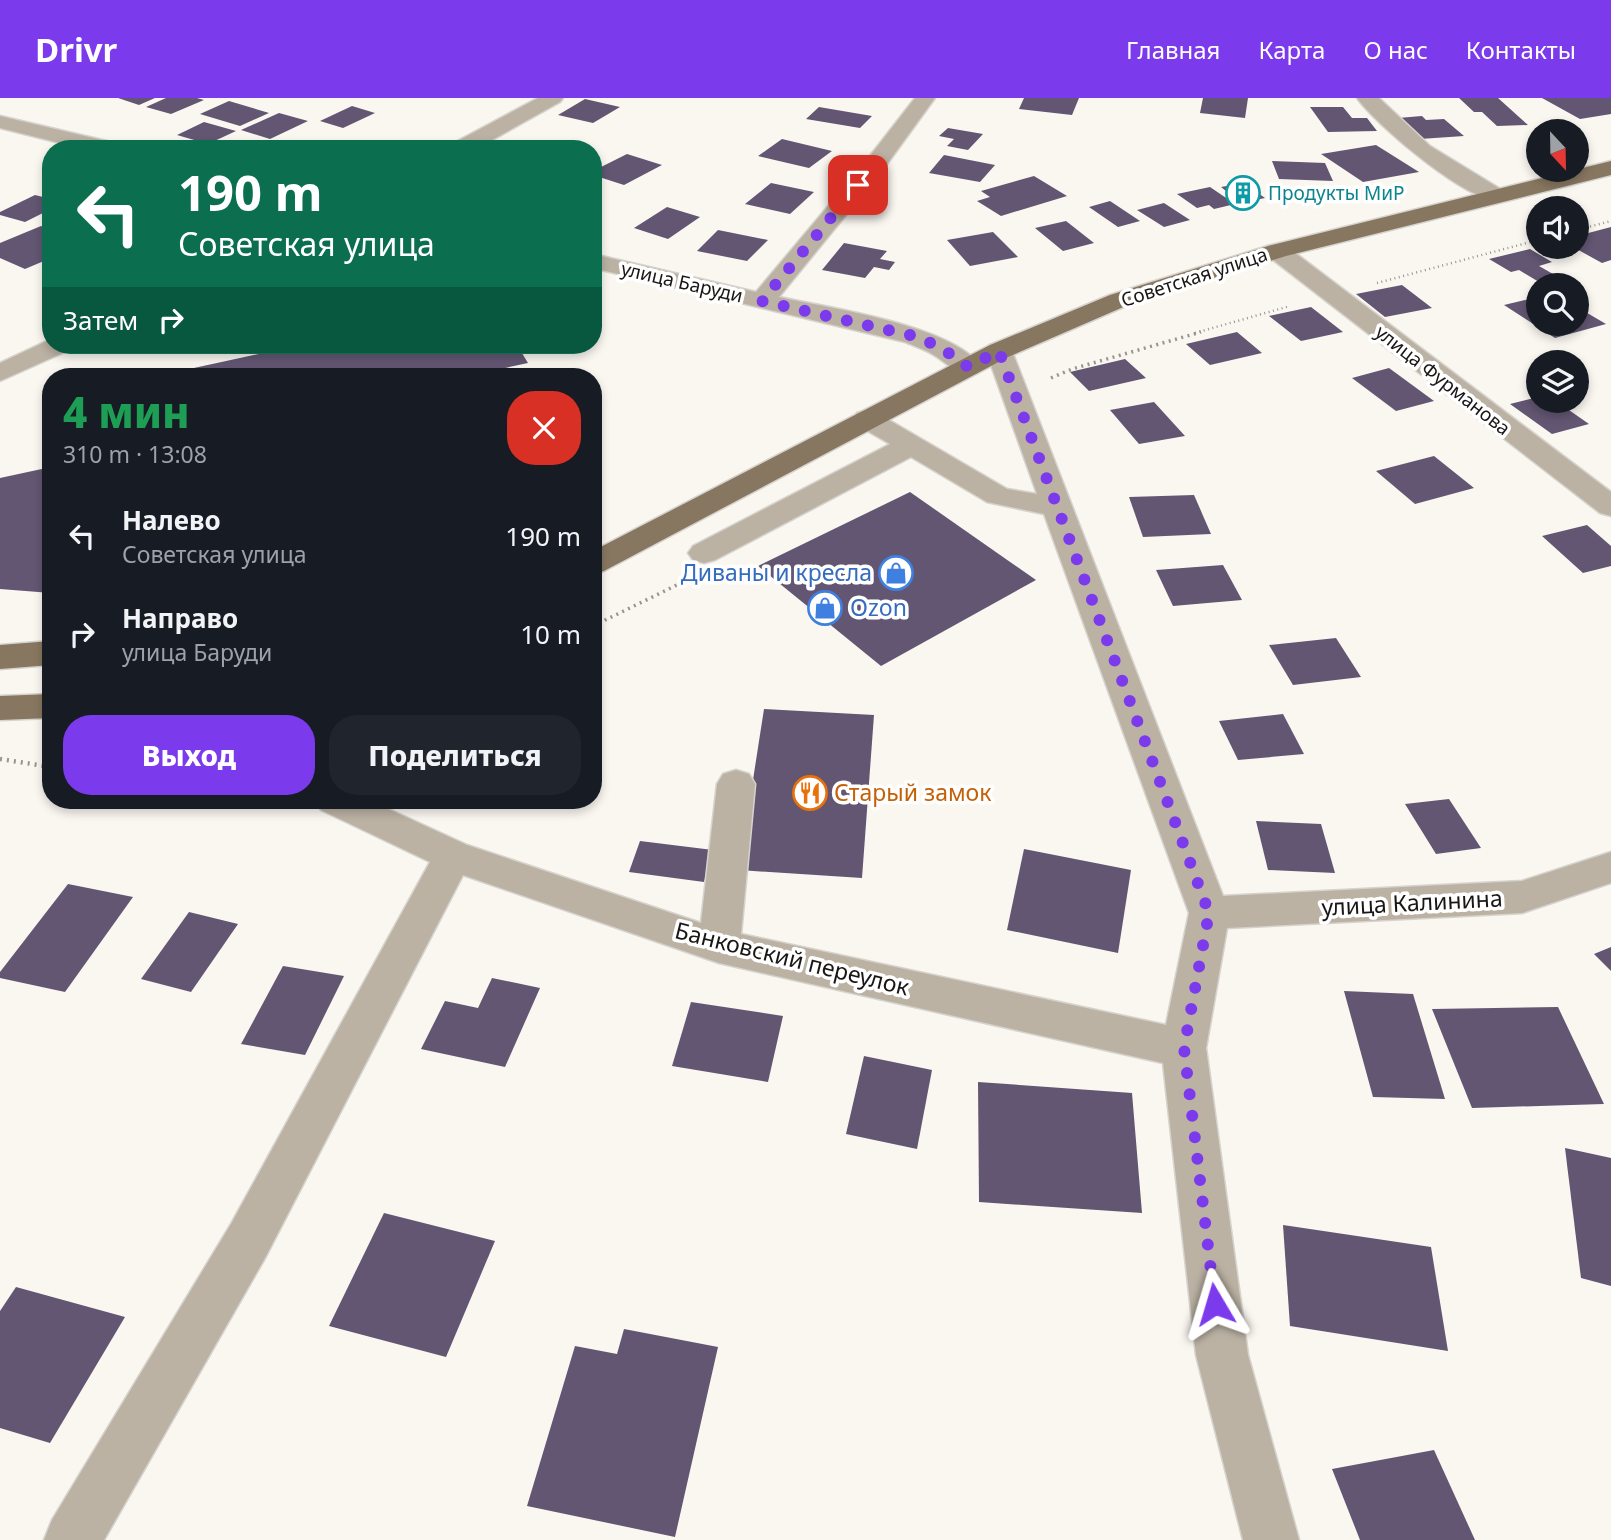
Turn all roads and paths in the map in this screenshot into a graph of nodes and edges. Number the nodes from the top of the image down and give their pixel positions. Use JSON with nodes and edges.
{"nodes":[{"id":1,"x":553,"y":98,"type":"edge"},
{"id":2,"x":925,"y":98,"type":"edge"},
{"id":3,"x":1367,"y":98,"type":"edge"},
{"id":4,"x":0,"y":122,"type":"edge"},
{"id":5,"x":74,"y":140,"type":"edge"},
{"id":6,"x":476,"y":140,"type":"edge"},
{"id":7,"x":1611,"y":168,"type":"edge"},
{"id":8,"x":1494,"y":195,"type":"junction"},
{"id":9,"x":1611,"y":221,"type":"edge"},
{"id":10,"x":1589,"y":227,"type":"edge"},
{"id":11,"x":1526,"y":243,"type":"edge"},
{"id":12,"x":1277,"y":251,"type":"junction"},
{"id":13,"x":602,"y":263,"type":"edge"},
{"id":14,"x":1332,"y":294,"type":"junction"},
{"id":15,"x":762,"y":301,"type":"junction"},
{"id":16,"x":42,"y":353,"type":"edge"},
{"id":17,"x":984,"y":359,"type":"junction"},
{"id":18,"x":0,"y":373,"type":"edge"},
{"id":19,"x":1016,"y":394,"type":"junction"},
{"id":20,"x":867,"y":419,"type":"junction"},
{"id":21,"x":911,"y":446,"type":"junction"},
{"id":22,"x":801,"y":453,"type":"junction"},
{"id":23,"x":1058,"y":507,"type":"junction"},
{"id":24,"x":1611,"y":507,"type":"edge"},
{"id":25,"x":602,"y":530,"type":"edge"},
{"id":26,"x":602,"y":559,"type":"edge"},
{"id":27,"x":699,"y":565,"type":"joint"},
{"id":28,"x":602,"y":621,"type":"edge"},
{"id":29,"x":42,"y":654,"type":"edge"},
{"id":30,"x":0,"y":657,"type":"edge"},
{"id":31,"x":42,"y":706,"type":"edge"},
{"id":32,"x":0,"y":708,"type":"edge"},
{"id":33,"x":0,"y":759,"type":"edge"},
{"id":34,"x":42,"y":766,"type":"edge"},
{"id":35,"x":736,"y":785,"type":"dead end"},
{"id":36,"x":353,"y":809,"type":"edge"},
{"id":37,"x":453,"y":856,"type":"junction"},
{"id":38,"x":1611,"y":867,"type":"edge"},
{"id":39,"x":1209,"y":913,"type":"junction"},
{"id":40,"x":719,"y":946,"type":"junction"},
{"id":41,"x":1184,"y":1048,"type":"junction"},
{"id":42,"x":72,"y":1540,"type":"edge"},
{"id":43,"x":1270,"y":1540,"type":"edge"}],
"edges":[{"from":1,"to":6,"type":"street"},
{"from":2,"to":15,"type":"street"},
{"from":3,"to":8,"type":"street"},
{"from":4,"to":5,"type":"street"},
{"from":7,"to":8,"type":"main road","name":"Советская улица"},
{"from":8,"to":12,"type":"main road","name":"Советская улица"},
{"from":9,"to":10,"type":"path"},
{"from":11,"to":14,"type":"path"},
{"from":12,"to":14,"type":"street","name":"улица Фурманова"},
{"from":12,"to":17,"type":"main road","name":"Советская улица"},
{"from":13,"to":15,"type":"street","name":"улица Баруди"},
{"from":14,"to":19,"type":"path"},
{"from":14,"to":24,"type":"street","name":"улица Фурманова"},
{"from":15,"to":17,"type":"street","name":"улица Баруди"},
{"from":16,"to":18,"type":"street"},
{"from":17,"to":19,"type":"street"},
{"from":17,"to":20,"type":"main road","name":"Советская улица"},
{"from":19,"to":23,"type":"street"},
{"from":20,"to":21,"type":"street"},
{"from":20,"to":22,"type":"main road","name":"Советская улица"},
{"from":21,"to":23,"type":"street"},
{"from":21,"to":27,"type":"street"},
{"from":22,"to":25,"type":"main road","name":"Советская улица"},
{"from":22,"to":26,"type":"main road","name":"Советская улица"},
{"from":23,"to":39,"type":"street"},
{"from":27,"to":28,"type":"path"},
{"from":29,"to":30,"type":"main road"},
{"from":31,"to":32,"type":"main road"},
{"from":33,"to":34,"type":"path"},
{"from":35,"to":40,"type":"street"},
{"from":36,"to":37,"type":"street","name":"Банковский переулок"},
{"from":37,"to":40,"type":"street","name":"Банковский переулок"},
{"from":37,"to":42,"type":"street"},
{"from":38,"to":39,"type":"street","name":"улица Калинина"},
{"from":39,"to":41,"type":"street"},
{"from":40,"to":41,"type":"street","name":"Банковский переулок"},
{"from":41,"to":43,"type":"street"}]}
